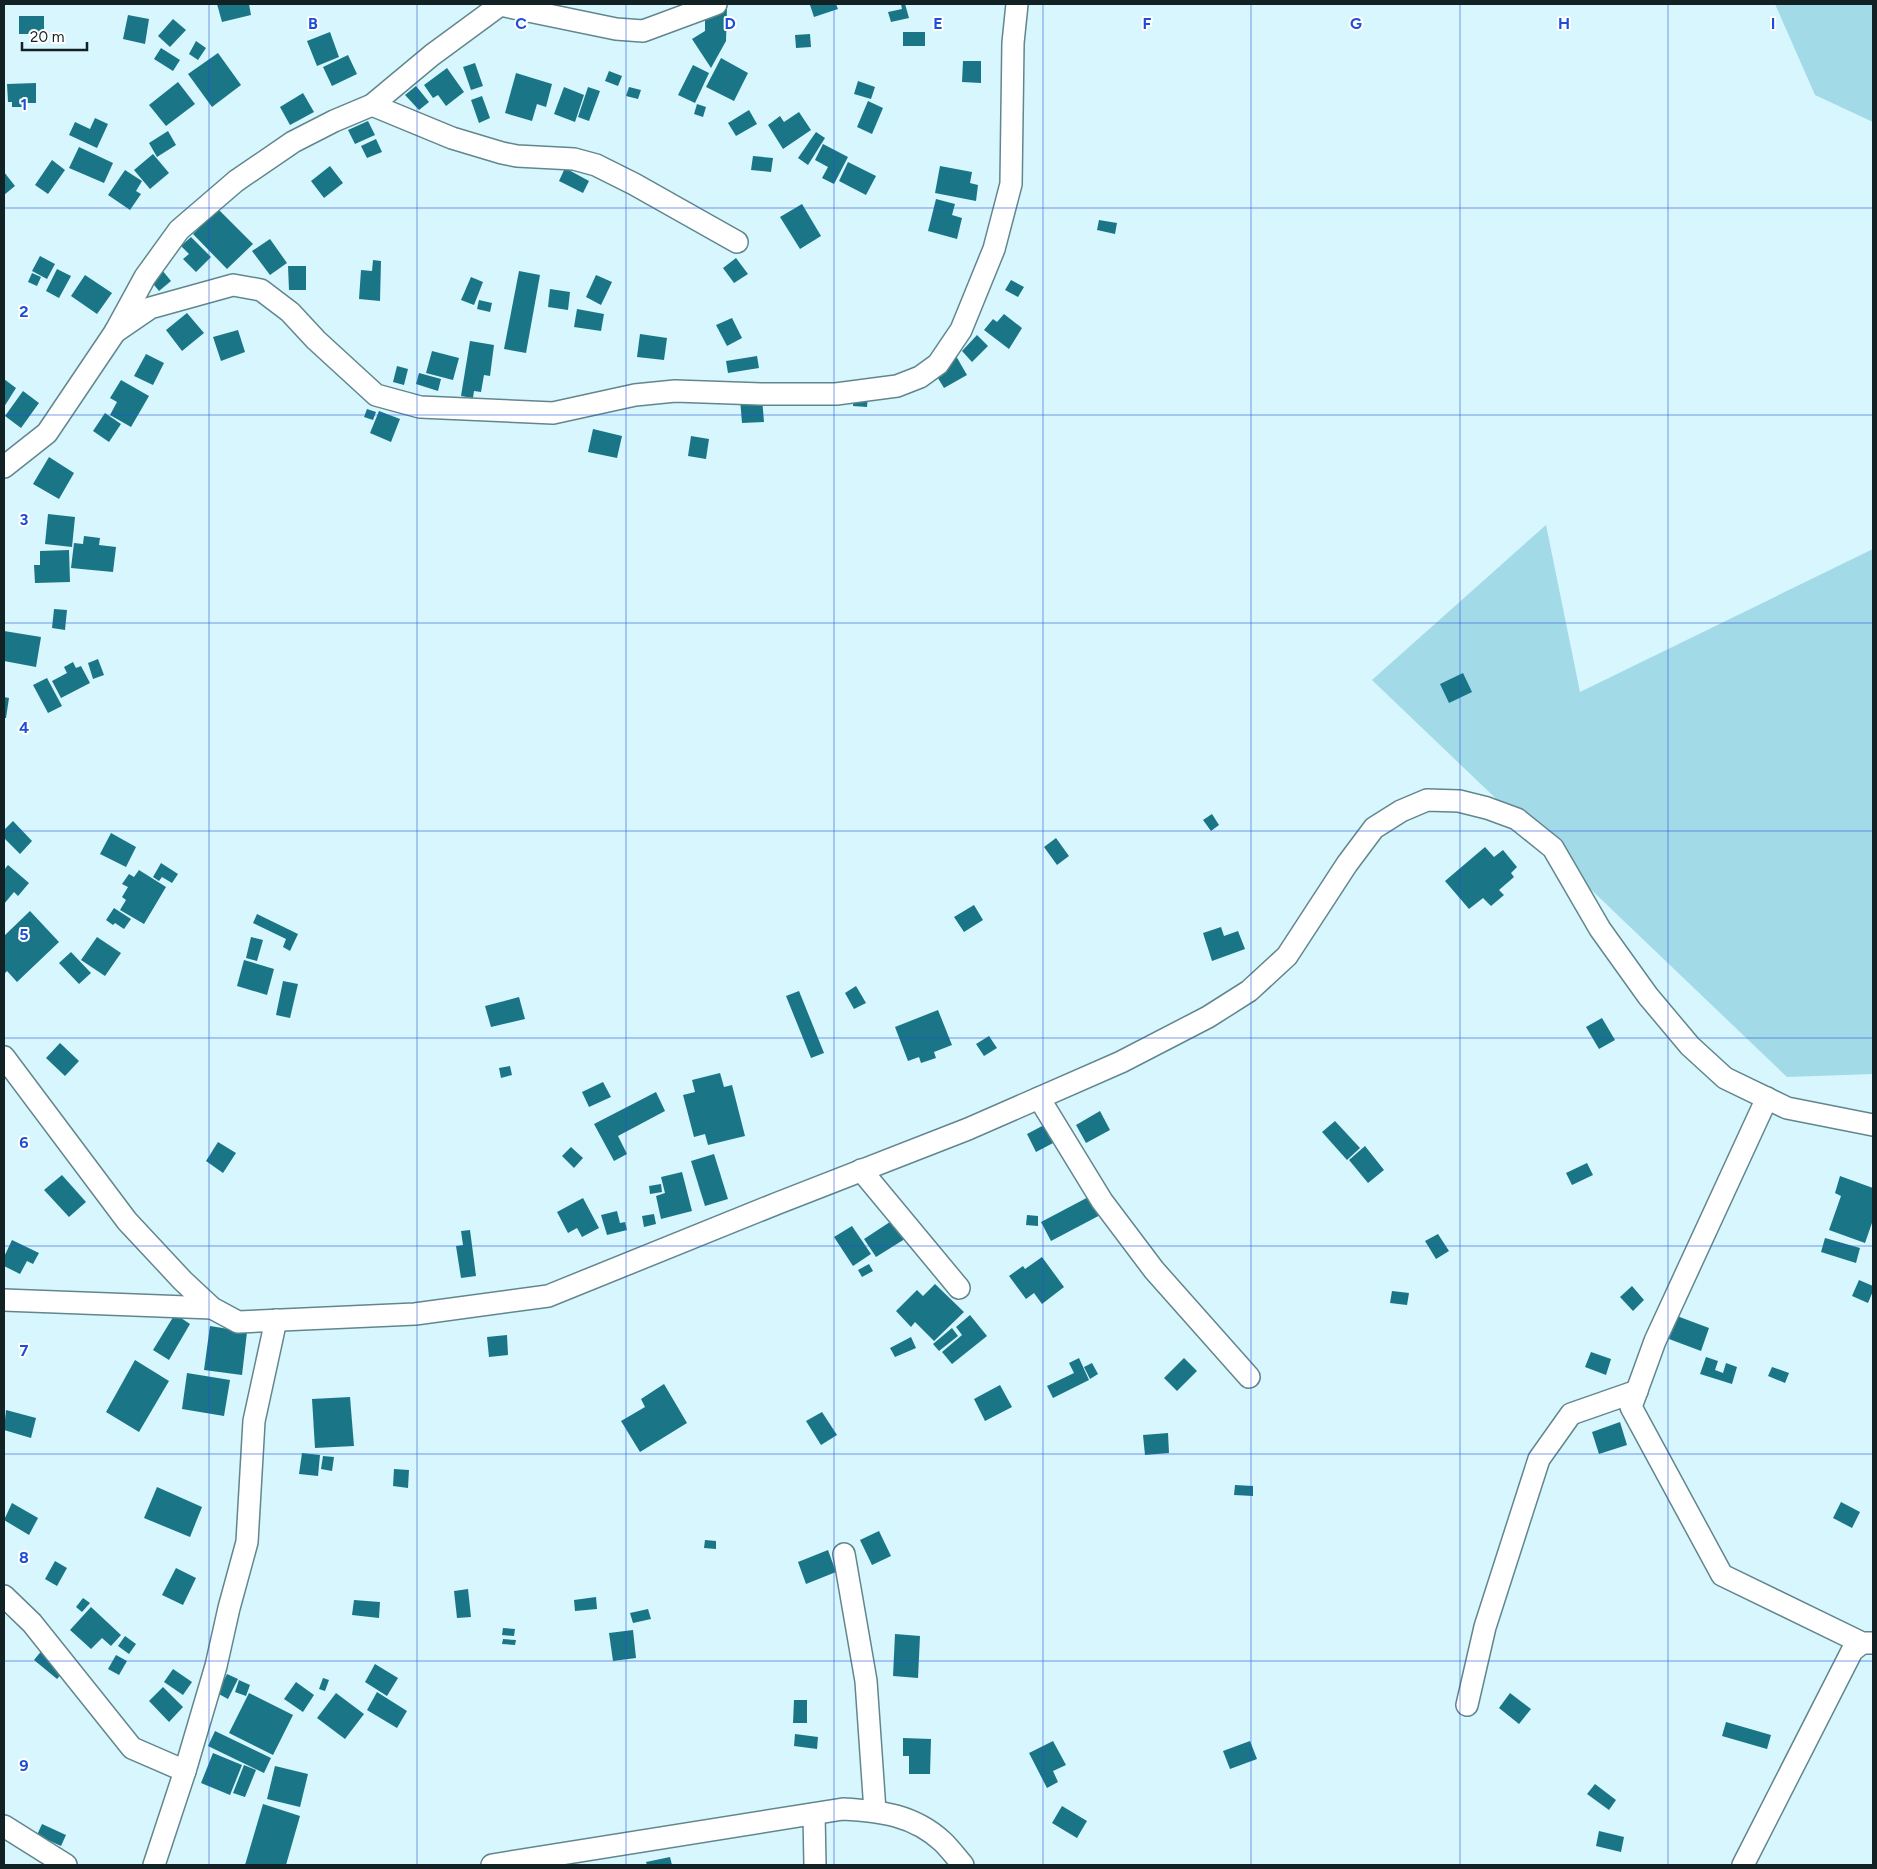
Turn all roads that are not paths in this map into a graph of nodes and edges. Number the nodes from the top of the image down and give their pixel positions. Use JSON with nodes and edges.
{"nodes":[{"id":1,"x":716,"y":4,"type":"edge"},
{"id":2,"x":1017,"y":4,"type":"edge"},
{"id":3,"x":372,"y":105,"type":"junction"},
{"id":4,"x":737,"y":242,"type":"dead end"},
{"id":5,"x":115,"y":332,"type":"junction"},
{"id":6,"x":4,"y":467,"type":"edge"},
{"id":7,"x":4,"y":1057,"type":"edge"},
{"id":8,"x":1039,"y":1098,"type":"junction"},
{"id":9,"x":1767,"y":1098,"type":"junction"},
{"id":10,"x":1873,"y":1125,"type":"edge"},
{"id":11,"x":861,"y":1170,"type":"junction"},
{"id":12,"x":959,"y":1288,"type":"dead end"},
{"id":13,"x":4,"y":1300,"type":"edge"},
{"id":14,"x":212,"y":1308,"type":"junction"},
{"id":15,"x":276,"y":1320,"type":"junction"},
{"id":16,"x":1249,"y":1377,"type":"dead end"},
{"id":17,"x":1637,"y":1391,"type":"junction"},
{"id":18,"x":844,"y":1554,"type":"dead end"},
{"id":19,"x":4,"y":1596,"type":"edge"},
{"id":20,"x":1868,"y":1643,"type":"edge"},
{"id":21,"x":1467,"y":1705,"type":"dead end"},
{"id":22,"x":185,"y":1771,"type":"junction"},
{"id":23,"x":875,"y":1811,"type":"junction"},
{"id":24,"x":814,"y":1814,"type":"junction"},
{"id":25,"x":4,"y":1826,"type":"edge"},
{"id":26,"x":66,"y":1865,"type":"edge"},
{"id":27,"x":154,"y":1865,"type":"edge"},
{"id":28,"x":492,"y":1865,"type":"edge"},
{"id":29,"x":815,"y":1865,"type":"edge"},
{"id":30,"x":963,"y":1865,"type":"edge"},
{"id":31,"x":1743,"y":1865,"type":"edge"}],
"edges":[{"from":1,"to":3,"type":"street"},
{"from":2,"to":5,"type":"street"},
{"from":3,"to":4,"type":"street"},
{"from":3,"to":5,"type":"street"},
{"from":5,"to":6,"type":"street"},
{"from":7,"to":14,"type":"street"},
{"from":8,"to":9,"type":"street"},
{"from":8,"to":11,"type":"street"},
{"from":8,"to":16,"type":"street"},
{"from":9,"to":10,"type":"street"},
{"from":9,"to":17,"type":"street"},
{"from":11,"to":12,"type":"street"},
{"from":11,"to":15,"type":"street"},
{"from":13,"to":14,"type":"street"},
{"from":14,"to":15,"type":"street"},
{"from":15,"to":22,"type":"street"},
{"from":17,"to":20,"type":"street"},
{"from":17,"to":21,"type":"street"},
{"from":18,"to":23,"type":"street"},
{"from":19,"to":22,"type":"street"},
{"from":20,"to":31,"type":"street"},
{"from":22,"to":27,"type":"street"},
{"from":23,"to":24,"type":"street"},
{"from":23,"to":30,"type":"street"},
{"from":24,"to":28,"type":"street"},
{"from":24,"to":29,"type":"street"},
{"from":25,"to":26,"type":"street"}]}
